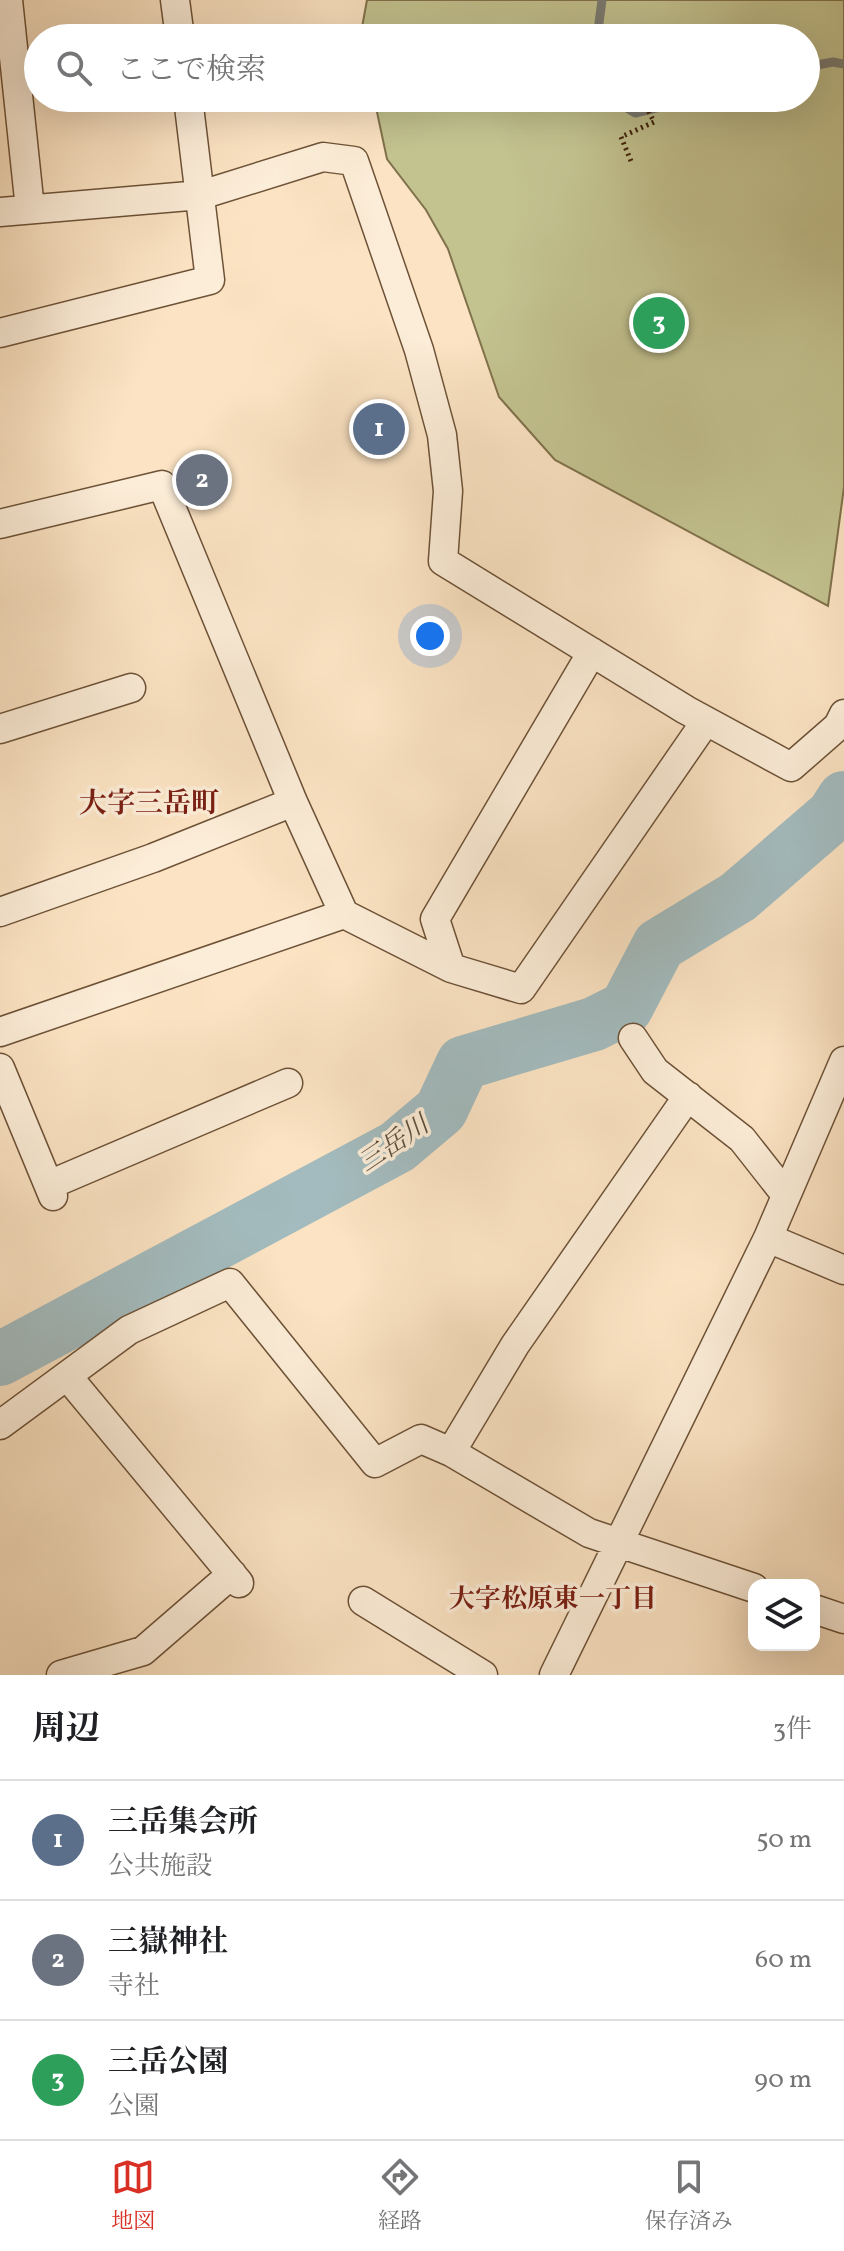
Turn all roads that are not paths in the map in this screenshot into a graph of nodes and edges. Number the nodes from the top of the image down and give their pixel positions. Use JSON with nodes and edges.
{"nodes":[{"id":1,"x":8,"y":0,"type":"edge"},
{"id":2,"x":175,"y":0,"type":"edge"},
{"id":3,"x":178,"y":24,"type":"edge"},
{"id":4,"x":190,"y":112,"type":"edge"},
{"id":5,"x":201,"y":195,"type":"junction"},
{"id":6,"x":30,"y":209,"type":"junction"},
{"id":7,"x":0,"y":212,"type":"edge"},
{"id":8,"x":0,"y":333,"type":"edge"},
{"id":9,"x":0,"y":524,"type":"edge"},
{"id":10,"x":592,"y":652,"type":"junction"},
{"id":11,"x":131,"y":688,"type":"dead end"},
{"id":12,"x":844,"y":714,"type":"edge"},
{"id":13,"x":706,"y":721,"type":"junction"},
{"id":14,"x":0,"y":729,"type":"edge"},
{"id":15,"x":293,"y":802,"type":"junction"},
{"id":16,"x":0,"y":912,"type":"edge"},
{"id":17,"x":344,"y":914,"type":"junction"},
{"id":18,"x":451,"y":968,"type":"junction"},
{"id":19,"x":0,"y":1032,"type":"edge"},
{"id":20,"x":633,"y":1038,"type":"dead end"},
{"id":21,"x":843,"y":1066,"type":"edge"},
{"id":22,"x":0,"y":1068,"type":"edge"},
{"id":23,"x":288,"y":1083,"type":"dead end"},
{"id":24,"x":688,"y":1096,"type":"junction"},
{"id":25,"x":786,"y":1195,"type":"junction"},
{"id":26,"x":768,"y":1238,"type":"junction"},
{"id":27,"x":844,"y":1270,"type":"edge"},
{"id":28,"x":68,"y":1377,"type":"junction"},
{"id":29,"x":0,"y":1425,"type":"edge"},
{"id":30,"x":451,"y":1452,"type":"junction"},
{"id":31,"x":620,"y":1541,"type":"junction"},
{"id":32,"x":748,"y":1586,"type":"edge"},
{"id":33,"x":363,"y":1601,"type":"dead end"},
{"id":34,"x":820,"y":1611,"type":"edge"},
{"id":35,"x":844,"y":1619,"type":"edge"},
{"id":36,"x":61,"y":1675,"type":"edge"},
{"id":37,"x":483,"y":1675,"type":"edge"},
{"id":38,"x":554,"y":1675,"type":"edge"}],
"edges":[{"from":1,"to":6,"type":"street"},
{"from":2,"to":3,"type":"street"},
{"from":4,"to":5,"type":"street"},
{"from":5,"to":6,"type":"street"},
{"from":5,"to":8,"type":"street"},
{"from":5,"to":10,"type":"street"},
{"from":6,"to":7,"type":"street"},
{"from":9,"to":15,"type":"street"},
{"from":10,"to":13,"type":"street"},
{"from":10,"to":18,"type":"street"},
{"from":11,"to":14,"type":"street"},
{"from":12,"to":13,"type":"street"},
{"from":13,"to":18,"type":"street"},
{"from":15,"to":16,"type":"street"},
{"from":15,"to":17,"type":"street"},
{"from":17,"to":18,"type":"street"},
{"from":17,"to":19,"type":"street"},
{"from":20,"to":24,"type":"street"},
{"from":21,"to":25,"type":"street"},
{"from":22,"to":23,"type":"street"},
{"from":24,"to":25,"type":"street"},
{"from":24,"to":30,"type":"street"},
{"from":25,"to":26,"type":"street"},
{"from":26,"to":27,"type":"street"},
{"from":26,"to":31,"type":"street"},
{"from":28,"to":29,"type":"street"},
{"from":28,"to":30,"type":"street"},
{"from":28,"to":36,"type":"street"},
{"from":30,"to":31,"type":"street"},
{"from":31,"to":32,"type":"street"},
{"from":31,"to":38,"type":"street"},
{"from":33,"to":37,"type":"street"},
{"from":34,"to":35,"type":"street"}]}
